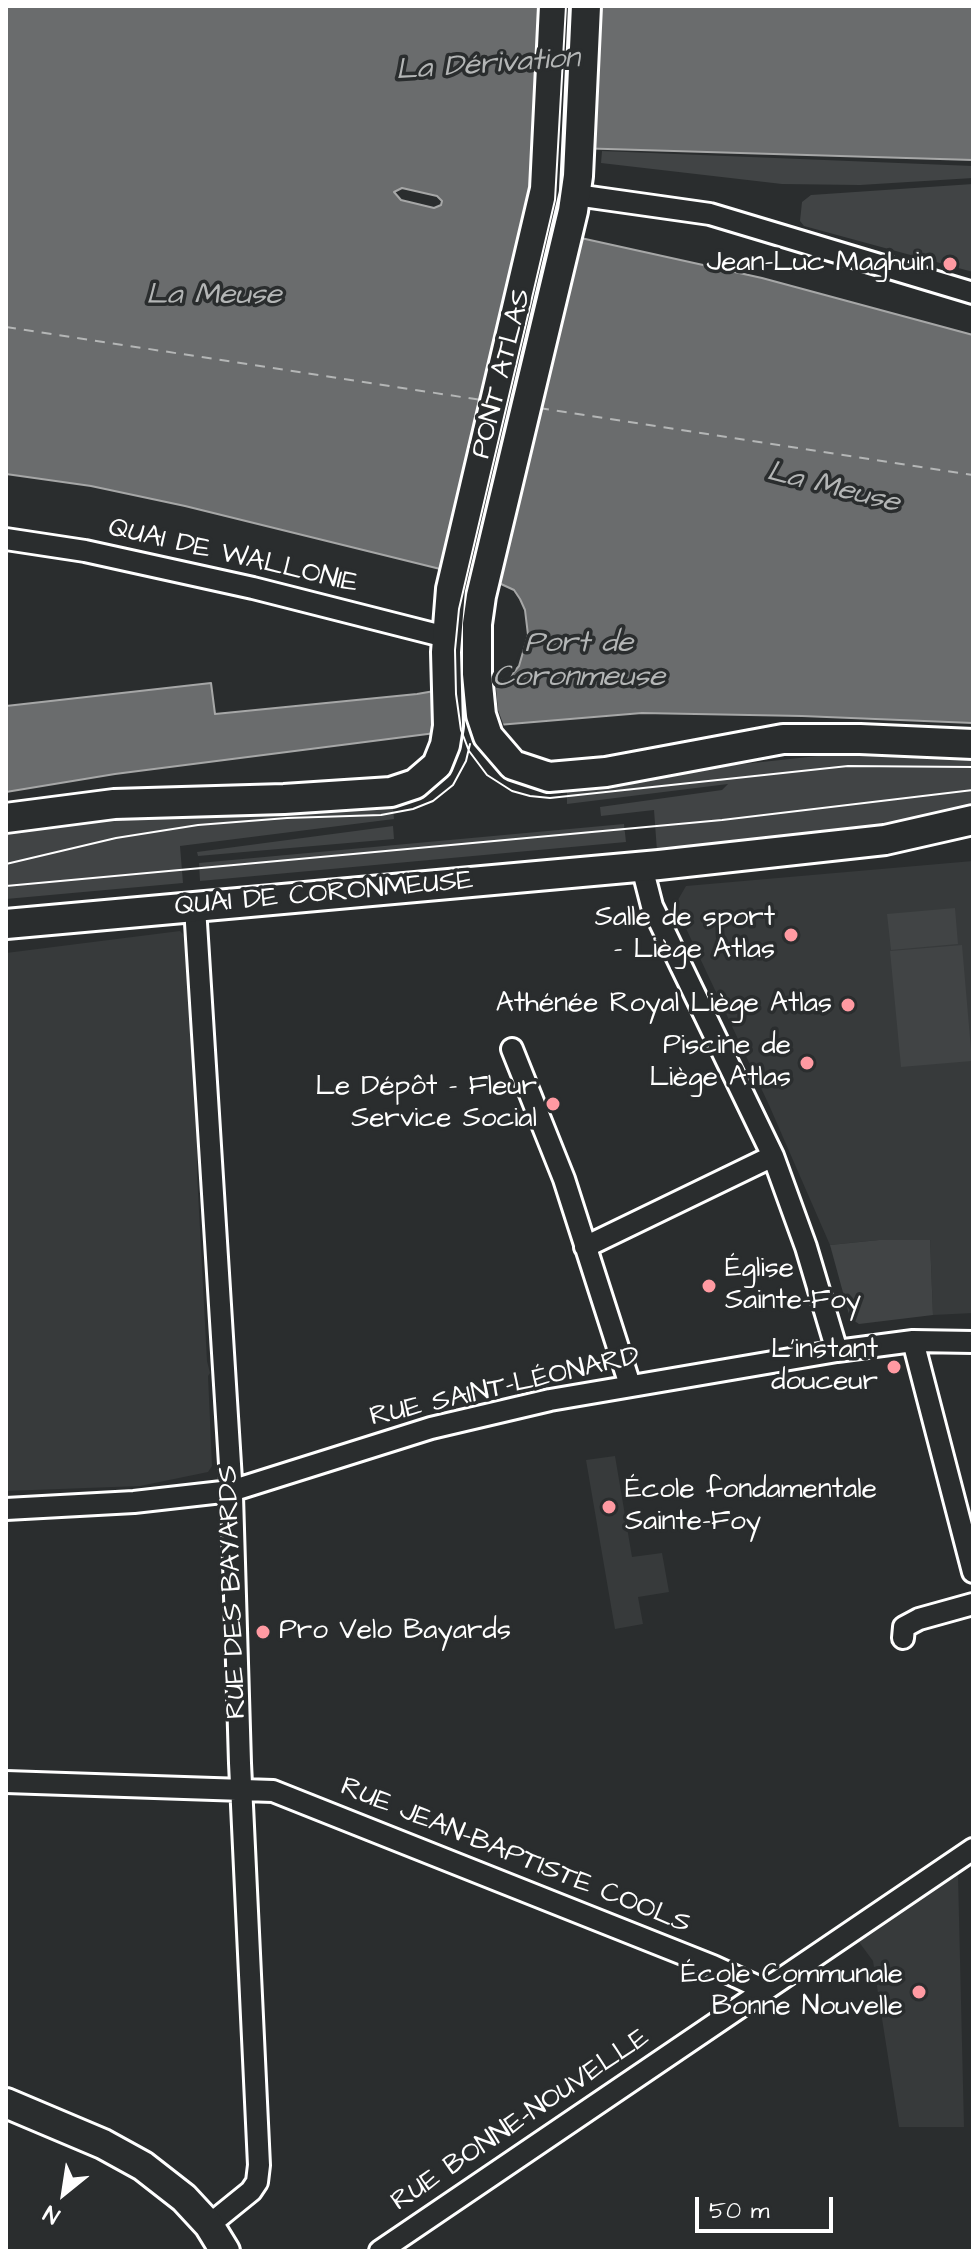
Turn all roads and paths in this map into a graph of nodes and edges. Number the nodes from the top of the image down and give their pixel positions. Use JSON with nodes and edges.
{"nodes":[{"id":1,"x":554,"y":6,"type":"edge"},
{"id":2,"x":586,"y":6,"type":"edge"},
{"id":3,"x":576,"y":195,"type":"junction"},
{"id":4,"x":973,"y":293,"type":"edge"},
{"id":5,"x":6,"y":539,"type":"edge"},
{"id":6,"x":446,"y":637,"type":"junction"},
{"id":7,"x":973,"y":744,"type":"edge"},
{"id":8,"x":6,"y":818,"type":"edge"},
{"id":9,"x":973,"y":820,"type":"edge"},
{"id":10,"x":916,"y":833,"type":"junction"},
{"id":11,"x":973,"y":839,"type":"edge"},
{"id":12,"x":642,"y":867,"type":"junction"},
{"id":13,"x":195,"y":907,"type":"junction"},
{"id":14,"x":6,"y":924,"type":"edge"},
{"id":15,"x":512,"y":1049,"type":"dead end"},
{"id":16,"x":773,"y":1156,"type":"junction"},
{"id":17,"x":585,"y":1247,"type":"junction"},
{"id":18,"x":913,"y":1341,"type":"junction"},
{"id":19,"x":973,"y":1342,"type":"edge"},
{"id":20,"x":837,"y":1351,"type":"junction"},
{"id":21,"x":630,"y":1385,"type":"junction"},
{"id":22,"x":231,"y":1491,"type":"junction"},
{"id":23,"x":6,"y":1509,"type":"edge"},
{"id":24,"x":973,"y":1572,"type":"edge"},
{"id":25,"x":973,"y":1604,"type":"edge"},
{"id":26,"x":903,"y":1638,"type":"dead end"},
{"id":27,"x":6,"y":1782,"type":"edge"},
{"id":28,"x":243,"y":1791,"type":"junction"},
{"id":29,"x":973,"y":1849,"type":"edge"},
{"id":30,"x":763,"y":1989,"type":"junction"},
{"id":31,"x":6,"y":2103,"type":"edge"},
{"id":32,"x":209,"y":2225,"type":"junction"},
{"id":33,"x":225,"y":2251,"type":"edge"},
{"id":34,"x":380,"y":2251,"type":"edge"}],
"edges":[{"from":1,"to":6,"type":"street","name":"PONT ATLAS"},
{"from":2,"to":3,"type":"street","name":"PONT ATLAS"},
{"from":3,"to":4,"type":"street"},
{"from":3,"to":7,"type":"street","name":"PONT ATLAS"},
{"from":5,"to":6,"type":"street","name":"QUAI DE WALLONIE"},
{"from":6,"to":8,"type":"street","name":"PONT ATLAS"},
{"from":9,"to":10,"type":"street","name":"QUAI DE CORONMEUSE"},
{"from":10,"to":11,"type":"street"},
{"from":10,"to":12,"type":"street","name":"QUAI DE CORONMEUSE"},
{"from":12,"to":13,"type":"street","name":"QUAI DE CORONMEUSE"},
{"from":12,"to":16,"type":"street"},
{"from":13,"to":14,"type":"street","name":"QUAI DE CORONMEUSE"},
{"from":13,"to":22,"type":"street","name":"RUE DES BAYARDS"},
{"from":15,"to":17,"type":"street"},
{"from":16,"to":17,"type":"street"},
{"from":16,"to":20,"type":"street"},
{"from":17,"to":21,"type":"street"},
{"from":18,"to":19,"type":"street","name":"RUE SAINT-LÉONARD"},
{"from":18,"to":20,"type":"street","name":"RUE SAINT-LÉONARD"},
{"from":18,"to":24,"type":"street"},
{"from":20,"to":21,"type":"street","name":"RUE SAINT-LÉONARD"},
{"from":21,"to":22,"type":"street","name":"RUE SAINT-LÉONARD"},
{"from":22,"to":23,"type":"street","name":"RUE SAINT-LÉONARD"},
{"from":22,"to":28,"type":"street","name":"RUE DES BAYARDS"},
{"from":25,"to":26,"type":"street"},
{"from":27,"to":28,"type":"street","name":"RUE JEAN-BAPTISTE COOLS"},
{"from":28,"to":30,"type":"street","name":"RUE JEAN-BAPTISTE COOLS"},
{"from":28,"to":32,"type":"street","name":"RUE DES BAYARDS"},
{"from":29,"to":30,"type":"street","name":"RUE BONNE-NOUVELLE"},
{"from":30,"to":34,"type":"street","name":"RUE BONNE-NOUVELLE"},
{"from":31,"to":32,"type":"street"},
{"from":32,"to":33,"type":"street"}]}
